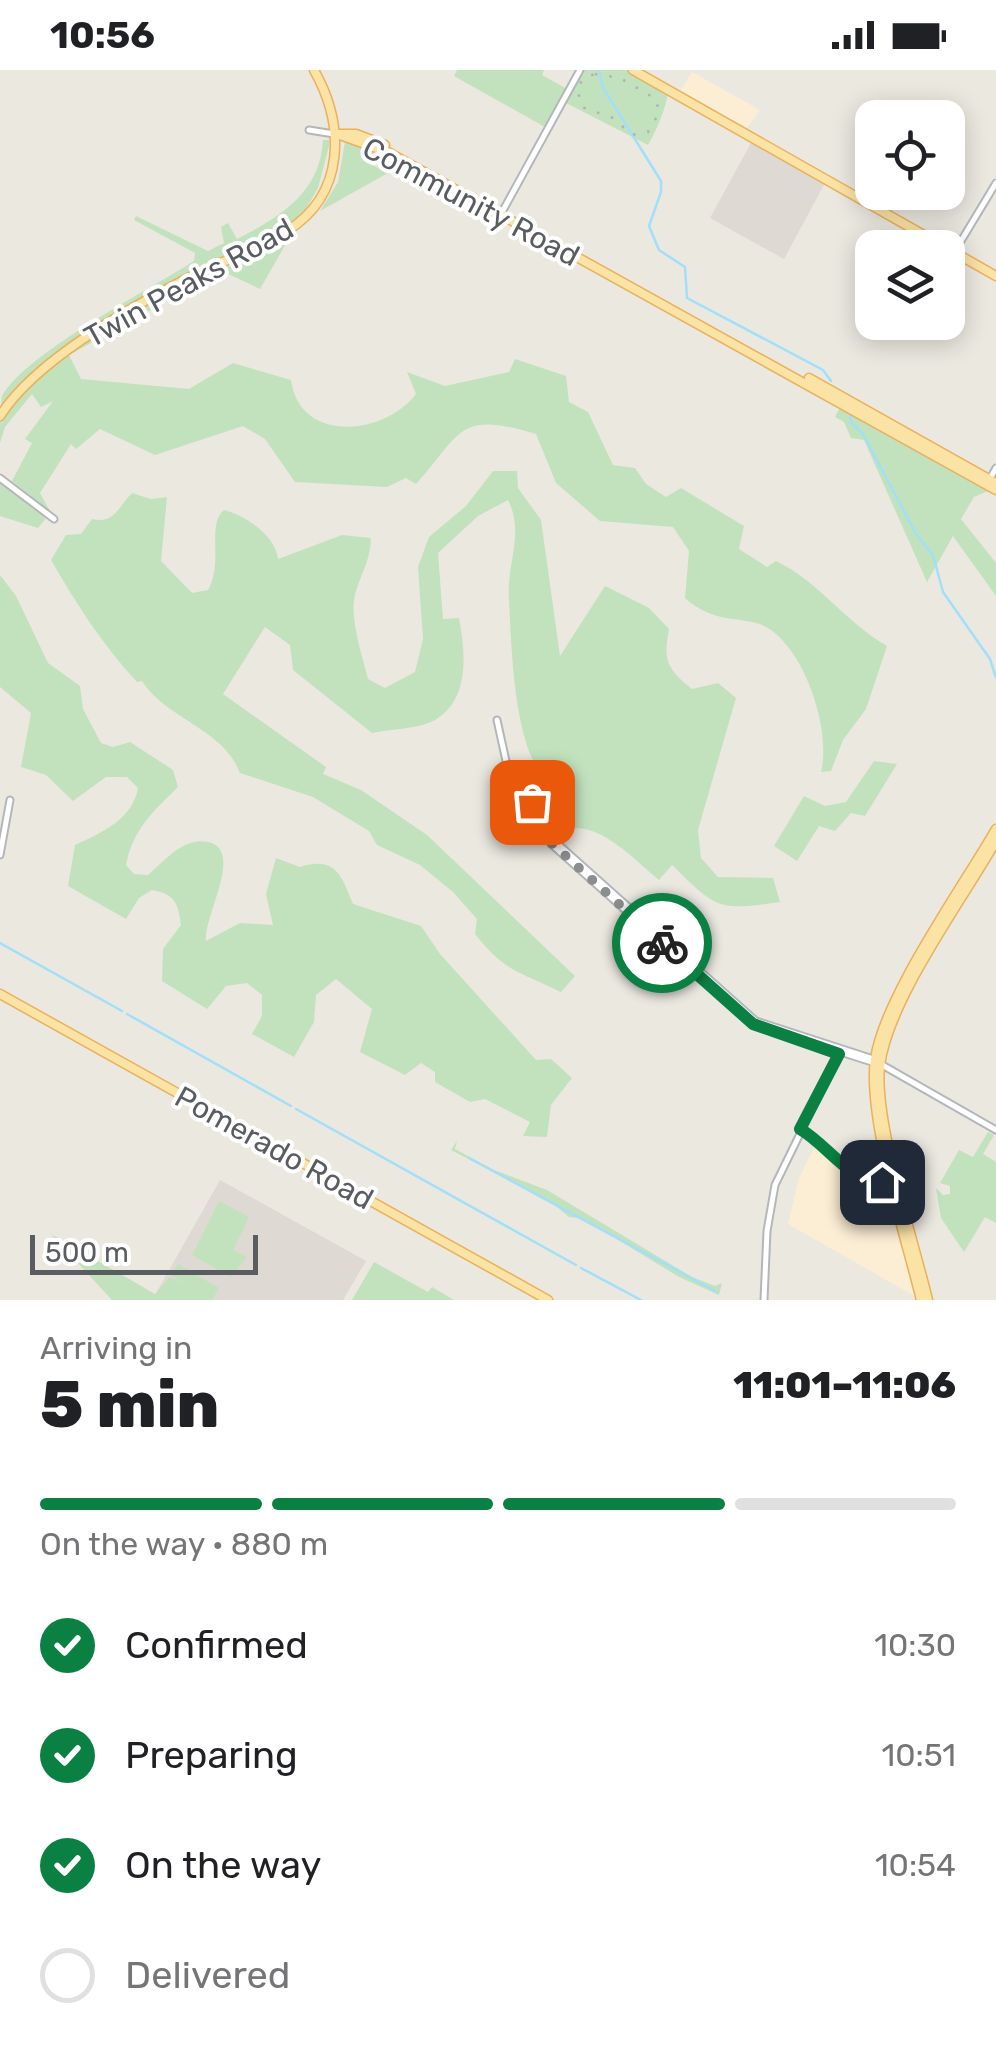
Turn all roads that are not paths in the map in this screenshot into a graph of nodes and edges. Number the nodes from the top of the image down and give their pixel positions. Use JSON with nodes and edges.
{"nodes":[{"id":1,"x":314,"y":70,"type":"edge"},
{"id":2,"x":580,"y":70,"type":"edge"},
{"id":3,"x":633,"y":70,"type":"edge"},
{"id":4,"x":308,"y":130,"type":"dead end"},
{"id":5,"x":337,"y":134,"type":"junction"},
{"id":6,"x":996,"y":183,"type":"edge"},
{"id":7,"x":502,"y":213,"type":"junction"},
{"id":8,"x":919,"y":230,"type":"edge"},
{"id":9,"x":965,"y":236,"type":"edge"},
{"id":10,"x":965,"y":257,"type":"edge"},
{"id":11,"x":996,"y":276,"type":"edge"},
{"id":12,"x":644,"y":288,"type":"junction"},
{"id":13,"x":670,"y":308,"type":"junction"},
{"id":14,"x":694,"y":316,"type":"junction"},
{"id":15,"x":852,"y":404,"type":"junction"},
{"id":16,"x":0,"y":416,"type":"edge"},
{"id":17,"x":895,"y":427,"type":"junction"},
{"id":18,"x":996,"y":468,"type":"edge"},
{"id":19,"x":0,"y":478,"type":"edge"},
{"id":20,"x":992,"y":484,"type":"edge"},
{"id":21,"x":54,"y":519,"type":"dead end"},
{"id":22,"x":497,"y":720,"type":"dead end"},
{"id":23,"x":10,"y":800,"type":"dead end"},
{"id":24,"x":996,"y":829,"type":"edge"},
{"id":25,"x":996,"y":841,"type":"edge"},
{"id":26,"x":0,"y":855,"type":"edge"},
{"id":27,"x":982,"y":859,"type":"junction"},
{"id":28,"x":963,"y":887,"type":"junction"},
{"id":29,"x":960,"y":903,"type":"junction"},
{"id":30,"x":0,"y":994,"type":"edge"},
{"id":31,"x":840,"y":1052,"type":"junction"},
{"id":32,"x":878,"y":1065,"type":"junction"},
{"id":33,"x":800,"y":1129,"type":"junction"},
{"id":34,"x":996,"y":1130,"type":"edge"},
{"id":35,"x":897,"y":1182,"type":"junction"},
{"id":36,"x":548,"y":1300,"type":"edge"},
{"id":37,"x":764,"y":1300,"type":"edge"},
{"id":38,"x":924,"y":1300,"type":"edge"}],
"edges":[{"from":1,"to":5,"type":"main road","name":"Twin Peaks Road"},
{"from":2,"to":7,"type":"street"},
{"from":3,"to":8,"type":"main road"},
{"from":4,"to":5,"type":"street"},
{"from":5,"to":7,"type":"main road","name":"Community Road"},
{"from":5,"to":16,"type":"main road","name":"Twin Peaks Road"},
{"from":6,"to":9,"type":"street"},
{"from":7,"to":12,"type":"main road","name":"Community Road"},
{"from":7,"to":13,"type":"main road","name":"Community Road"},
{"from":10,"to":11,"type":"main road"},
{"from":12,"to":13,"type":"main road"},
{"from":12,"to":14,"type":"main road","name":"Community Road"},
{"from":13,"to":14,"type":"main road"},
{"from":13,"to":15,"type":"main road","name":"Community Road"},
{"from":14,"to":15,"type":"main road","name":"Community Road"},
{"from":15,"to":17,"type":"main road","name":"Community Road"},
{"from":15,"to":17,"type":"main road","name":"Community Road"},
{"from":17,"to":20,"type":"main road","name":"Community Road"},
{"from":17,"to":20,"type":"main road","name":"Community Road"},
{"from":18,"to":20,"type":"street"},
{"from":19,"to":21,"type":"street"},
{"from":22,"to":31,"type":"street"},
{"from":23,"to":26,"type":"street"},
{"from":24,"to":27,"type":"main road"},
{"from":25,"to":27,"type":"main road"},
{"from":27,"to":28,"type":"main road"},
{"from":27,"to":29,"type":"main road"},
{"from":28,"to":29,"type":"main road"},
{"from":28,"to":32,"type":"main road"},
{"from":29,"to":32,"type":"main road"},
{"from":30,"to":36,"type":"main road","name":"Pomerado Road"},
{"from":31,"to":32,"type":"street"},
{"from":31,"to":33,"type":"street"},
{"from":32,"to":34,"type":"street"},
{"from":32,"to":35,"type":"main road"},
{"from":33,"to":35,"type":"street"},
{"from":33,"to":37,"type":"street"},
{"from":35,"to":38,"type":"main road"}]}
